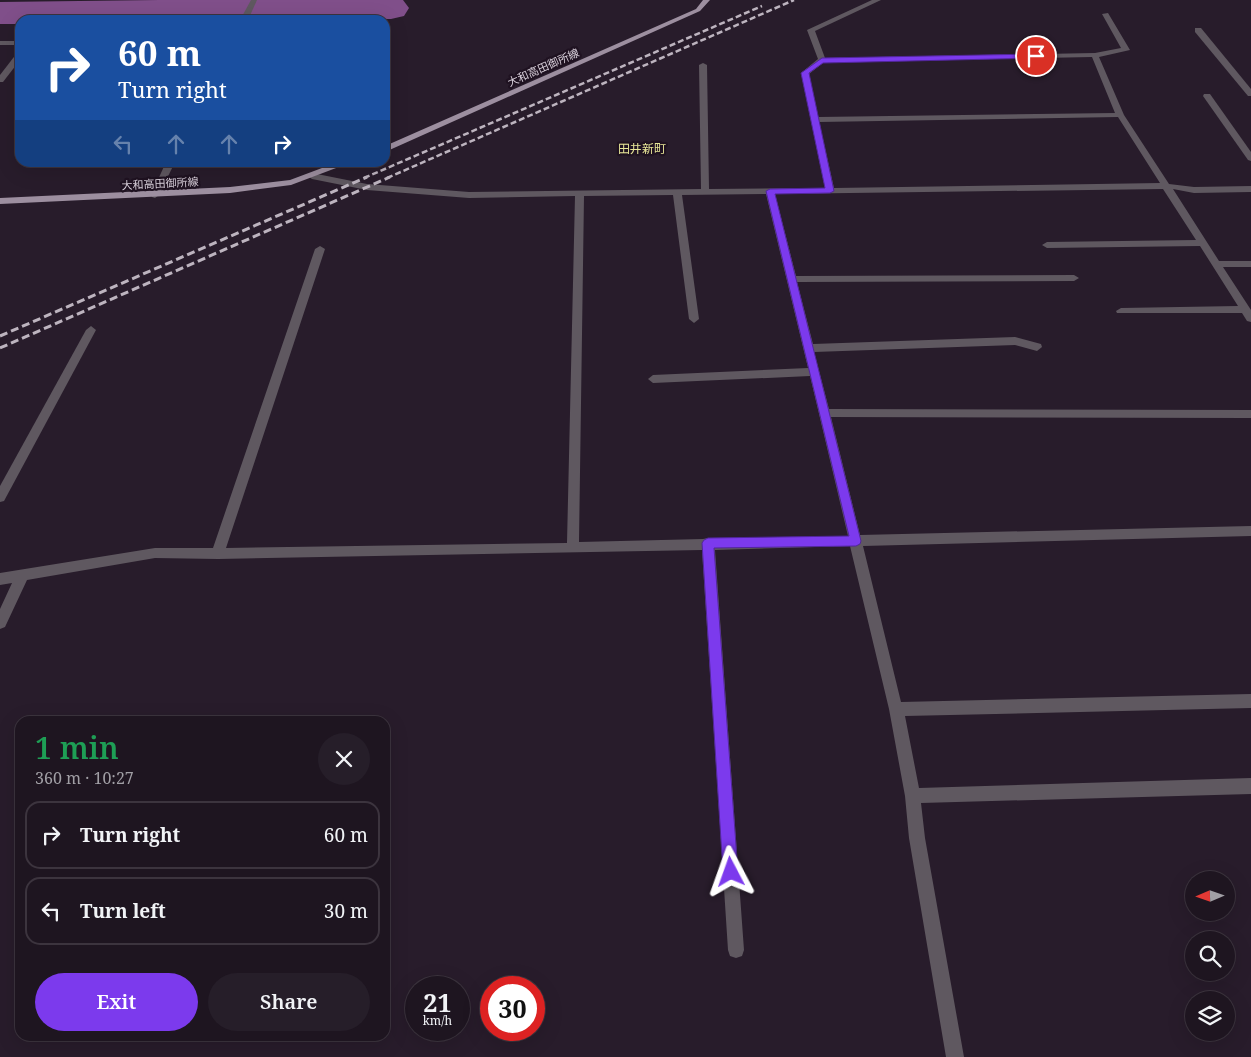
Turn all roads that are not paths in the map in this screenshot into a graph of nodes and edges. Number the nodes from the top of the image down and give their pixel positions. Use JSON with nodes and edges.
{"nodes":[{"id":1,"x":254,"y":0,"type":"edge"},
{"id":2,"x":707,"y":0,"type":"edge"},
{"id":3,"x":878,"y":0,"type":"edge"},
{"id":4,"x":1106,"y":14,"type":"dead end"},
{"id":5,"x":246,"y":15,"type":"edge"},
{"id":6,"x":1198,"y":30,"type":"dead end"},
{"id":7,"x":0,"y":43,"type":"edge"},
{"id":8,"x":15,"y":43,"type":"edge"},
{"id":9,"x":1095,"y":56,"type":"junction"},
{"id":10,"x":822,"y":60,"type":"junction"},
{"id":11,"x":15,"y":62,"type":"edge"},
{"id":12,"x":703,"y":65,"type":"dead end"},
{"id":13,"x":0,"y":80,"type":"edge"},
{"id":14,"x":1251,"y":94,"type":"edge"},
{"id":15,"x":1207,"y":96,"type":"dead end"},
{"id":16,"x":1120,"y":115,"type":"junction"},
{"id":17,"x":814,"y":120,"type":"junction"},
{"id":18,"x":390,"y":147,"type":"edge"},
{"id":19,"x":1251,"y":158,"type":"edge"},
{"id":20,"x":168,"y":167,"type":"edge"},
{"id":21,"x":335,"y":167,"type":"edge"},
{"id":22,"x":312,"y":176,"type":"junction"},
{"id":23,"x":1167,"y":186,"type":"junction"},
{"id":24,"x":1251,"y":189,"type":"edge"},
{"id":25,"x":770,"y":191,"type":"junction"},
{"id":26,"x":830,"y":191,"type":"junction"},
{"id":27,"x":677,"y":192,"type":"junction"},
{"id":28,"x":705,"y":192,"type":"junction"},
{"id":29,"x":580,"y":193,"type":"junction"},
{"id":30,"x":155,"y":194,"type":"junction"},
{"id":31,"x":0,"y":201,"type":"edge"},
{"id":32,"x":1203,"y":243,"type":"junction"},
{"id":33,"x":1047,"y":245,"type":"dead end"},
{"id":34,"x":320,"y":249,"type":"dead end"},
{"id":35,"x":1216,"y":264,"type":"junction"},
{"id":36,"x":1251,"y":264,"type":"edge"},
{"id":37,"x":1074,"y":278,"type":"dead end"},
{"id":38,"x":791,"y":279,"type":"junction"},
{"id":39,"x":1245,"y":309,"type":"junction"},
{"id":40,"x":1121,"y":311,"type":"dead end"},
{"id":41,"x":1251,"y":318,"type":"edge"},
{"id":42,"x":694,"y":319,"type":"dead end"},
{"id":43,"x":91,"y":330,"type":"dead end"},
{"id":44,"x":1038,"y":346,"type":"dead end"},
{"id":45,"x":808,"y":348,"type":"junction"},
{"id":46,"x":814,"y":372,"type":"junction"},
{"id":47,"x":652,"y":380,"type":"dead end"},
{"id":48,"x":824,"y":412,"type":"junction"},
{"id":49,"x":1251,"y":414,"type":"edge"},
{"id":50,"x":0,"y":497,"type":"edge"},
{"id":51,"x":1251,"y":531,"type":"edge"},
{"id":52,"x":856,"y":541,"type":"junction"},
{"id":53,"x":708,"y":543,"type":"junction"},
{"id":54,"x":573,"y":548,"type":"junction"},
{"id":55,"x":218,"y":554,"type":"junction"},
{"id":56,"x":22,"y":576,"type":"junction"},
{"id":57,"x":0,"y":579,"type":"edge"},
{"id":58,"x":0,"y":623,"type":"edge"},
{"id":59,"x":1251,"y":701,"type":"edge"},
{"id":60,"x":896,"y":709,"type":"junction"},
{"id":61,"x":1251,"y":786,"type":"edge"},
{"id":62,"x":913,"y":796,"type":"junction"},
{"id":63,"x":736,"y":950,"type":"dead end"},
{"id":64,"x":955,"y":1057,"type":"edge"}],
"edges":[{"from":1,"to":5,"type":"street"},
{"from":2,"to":18,"type":"main road","name":"大和高田御所線"},
{"from":3,"to":10,"type":"street"},
{"from":4,"to":9,"type":"street"},
{"from":6,"to":14,"type":"street"},
{"from":7,"to":8,"type":"street"},
{"from":9,"to":10,"type":"street"},
{"from":9,"to":16,"type":"street"},
{"from":10,"to":17,"type":"street"},
{"from":11,"to":13,"type":"street"},
{"from":12,"to":28,"type":"street"},
{"from":15,"to":19,"type":"street"},
{"from":16,"to":17,"type":"street"},
{"from":16,"to":23,"type":"street"},
{"from":17,"to":26,"type":"street"},
{"from":20,"to":30,"type":"street"},
{"from":21,"to":22,"type":"main road","name":"大和高田御所線"},
{"from":22,"to":29,"type":"street"},
{"from":22,"to":30,"type":"main road","name":"大和高田御所線"},
{"from":23,"to":24,"type":"street"},
{"from":23,"to":26,"type":"street"},
{"from":23,"to":32,"type":"street"},
{"from":25,"to":26,"type":"street"},
{"from":25,"to":28,"type":"street"},
{"from":25,"to":38,"type":"street"},
{"from":27,"to":28,"type":"street"},
{"from":27,"to":29,"type":"street"},
{"from":27,"to":42,"type":"street"},
{"from":29,"to":54,"type":"street"},
{"from":30,"to":31,"type":"main road","name":"大和高田御所線"},
{"from":32,"to":33,"type":"street"},
{"from":32,"to":35,"type":"street"},
{"from":34,"to":55,"type":"street"},
{"from":35,"to":36,"type":"street"},
{"from":35,"to":39,"type":"street"},
{"from":37,"to":38,"type":"street"},
{"from":38,"to":45,"type":"street"},
{"from":39,"to":40,"type":"street"},
{"from":39,"to":41,"type":"street"},
{"from":43,"to":50,"type":"street"},
{"from":44,"to":45,"type":"street"},
{"from":45,"to":46,"type":"street"},
{"from":46,"to":47,"type":"street"},
{"from":46,"to":48,"type":"street"},
{"from":48,"to":49,"type":"street"},
{"from":48,"to":52,"type":"street"},
{"from":51,"to":52,"type":"street"},
{"from":52,"to":53,"type":"street"},
{"from":52,"to":60,"type":"street"},
{"from":53,"to":54,"type":"street"},
{"from":53,"to":63,"type":"street"},
{"from":54,"to":55,"type":"street"},
{"from":55,"to":56,"type":"street"},
{"from":56,"to":57,"type":"street"},
{"from":56,"to":58,"type":"street"},
{"from":59,"to":60,"type":"street"},
{"from":60,"to":62,"type":"street"},
{"from":61,"to":62,"type":"street"},
{"from":62,"to":64,"type":"street"}]}
